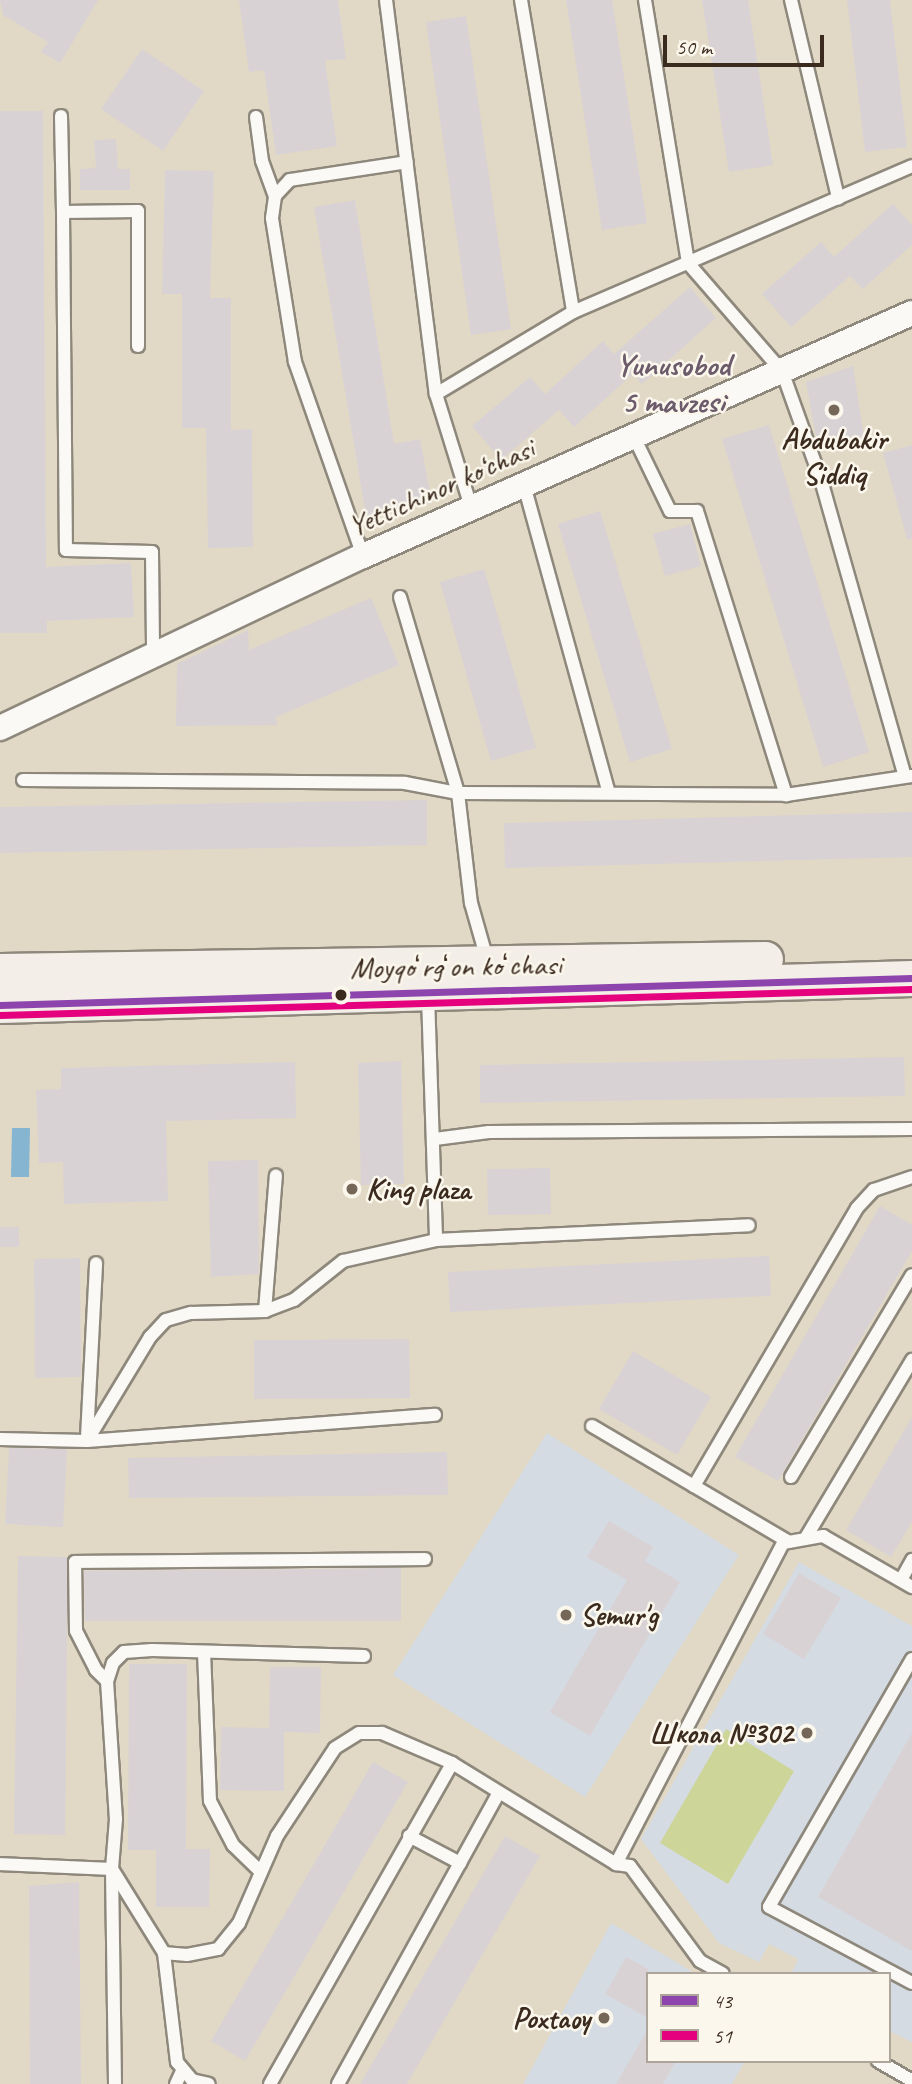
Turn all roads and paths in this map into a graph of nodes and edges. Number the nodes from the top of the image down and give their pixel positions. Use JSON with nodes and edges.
{"nodes":[{"id":1,"x":386,"y":0,"type":"edge"},
{"id":2,"x":521,"y":0,"type":"edge"},
{"id":3,"x":645,"y":0,"type":"edge"},
{"id":4,"x":792,"y":0,"type":"edge"},
{"id":5,"x":61,"y":116,"type":"dead end"},
{"id":6,"x":256,"y":117,"type":"dead end"},
{"id":7,"x":407,"y":162,"type":"junction"},
{"id":8,"x":912,"y":166,"type":"edge"},
{"id":9,"x":275,"y":196,"type":"junction"},
{"id":10,"x":838,"y":198,"type":"junction"},
{"id":11,"x":63,"y":212,"type":"junction"},
{"id":12,"x":688,"y":264,"type":"junction"},
{"id":13,"x":573,"y":312,"type":"junction"},
{"id":14,"x":912,"y":313,"type":"edge"},
{"id":15,"x":138,"y":345,"type":"dead end"},
{"id":16,"x":782,"y":372,"type":"junction"},
{"id":17,"x":436,"y":394,"type":"junction"},
{"id":18,"x":635,"y":439,"type":"junction"},
{"id":19,"x":524,"y":485,"type":"junction"},
{"id":20,"x":472,"y":510,"type":"junction"},
{"id":21,"x":363,"y":555,"type":"junction"},
{"id":22,"x":400,"y":597,"type":"dead end"},
{"id":23,"x":153,"y":652,"type":"junction"},
{"id":24,"x":0,"y":728,"type":"edge"},
{"id":25,"x":908,"y":775,"type":"edge"},
{"id":26,"x":23,"y":780,"type":"dead end"},
{"id":27,"x":608,"y":791,"type":"junction"},
{"id":28,"x":458,"y":793,"type":"junction"},
{"id":29,"x":786,"y":795,"type":"junction"},
{"id":30,"x":912,"y":956,"type":"edge"},
{"id":31,"x":488,"y":965,"type":"junction"},
{"id":32,"x":0,"y":971,"type":"edge"},
{"id":33,"x":912,"y":978,"type":"edge"},
{"id":34,"x":428,"y":995,"type":"junction"},
{"id":35,"x":0,"y":1005,"type":"edge"},
{"id":36,"x":912,"y":1129,"type":"edge"},
{"id":37,"x":435,"y":1139,"type":"junction"},
{"id":38,"x":276,"y":1174,"type":"dead end"},
{"id":39,"x":912,"y":1177,"type":"edge"},
{"id":40,"x":749,"y":1225,"type":"dead end"},
{"id":41,"x":436,"y":1240,"type":"junction"},
{"id":42,"x":96,"y":1262,"type":"dead end"},
{"id":43,"x":912,"y":1275,"type":"edge"},
{"id":44,"x":265,"y":1311,"type":"junction"},
{"id":45,"x":912,"y":1360,"type":"edge"},
{"id":46,"x":435,"y":1415,"type":"dead end"},
{"id":47,"x":592,"y":1426,"type":"dead end"},
{"id":48,"x":0,"y":1438,"type":"edge"},
{"id":49,"x":87,"y":1441,"type":"junction"},
{"id":50,"x":791,"y":1477,"type":"dead end"},
{"id":51,"x":694,"y":1486,"type":"junction"},
{"id":52,"x":805,"y":1539,"type":"junction"},
{"id":53,"x":789,"y":1542,"type":"junction"},
{"id":54,"x":425,"y":1559,"type":"dead end"},
{"id":55,"x":912,"y":1560,"type":"edge"},
{"id":56,"x":906,"y":1584,"type":"edge"},
{"id":57,"x":204,"y":1652,"type":"junction"},
{"id":58,"x":364,"y":1656,"type":"dead end"},
{"id":59,"x":912,"y":1659,"type":"edge"},
{"id":60,"x":107,"y":1681,"type":"junction"},
{"id":61,"x":452,"y":1762,"type":"junction"},
{"id":62,"x":499,"y":1792,"type":"junction"},
{"id":63,"x":409,"y":1836,"type":"junction"},
{"id":64,"x":460,"y":1863,"type":"junction"},
{"id":65,"x":0,"y":1864,"type":"edge"},
{"id":66,"x":616,"y":1864,"type":"junction"},
{"id":67,"x":112,"y":1869,"type":"junction"},
{"id":68,"x":261,"y":1872,"type":"junction"},
{"id":69,"x":164,"y":1953,"type":"junction"},
{"id":70,"x":719,"y":1972,"type":"edge"},
{"id":71,"x":912,"y":1983,"type":"edge"},
{"id":72,"x":881,"y":2063,"type":"edge"},
{"id":73,"x":182,"y":2071,"type":"junction"},
{"id":74,"x":912,"y":2081,"type":"edge"},
{"id":75,"x":115,"y":2084,"type":"edge"},
{"id":76,"x":176,"y":2084,"type":"edge"},
{"id":77,"x":209,"y":2084,"type":"edge"},
{"id":78,"x":270,"y":2084,"type":"edge"},
{"id":79,"x":338,"y":2084,"type":"edge"}],
"edges":[{"from":1,"to":7,"type":"lane"},
{"from":2,"to":13,"type":"lane"},
{"from":3,"to":12,"type":"lane"},
{"from":4,"to":10,"type":"lane"},
{"from":5,"to":11,"type":"lane"},
{"from":6,"to":9,"type":"lane"},
{"from":7,"to":9,"type":"lane"},
{"from":7,"to":17,"type":"lane"},
{"from":8,"to":10,"type":"lane"},
{"from":9,"to":21,"type":"lane"},
{"from":10,"to":12,"type":"lane"},
{"from":11,"to":15,"type":"lane"},
{"from":11,"to":23,"type":"lane"},
{"from":12,"to":13,"type":"lane"},
{"from":12,"to":16,"type":"lane"},
{"from":13,"to":17,"type":"lane"},
{"from":14,"to":16,"type":"street","name":"Yettichinor ko‘chasi"},
{"from":16,"to":18,"type":"street","name":"Yettichinor ko‘chasi"},
{"from":16,"to":25,"type":"lane"},
{"from":17,"to":20,"type":"lane"},
{"from":18,"to":19,"type":"street","name":"Yettichinor ko‘chasi"},
{"from":18,"to":29,"type":"lane"},
{"from":19,"to":20,"type":"street","name":"Yettichinor ko‘chasi"},
{"from":19,"to":27,"type":"lane"},
{"from":20,"to":21,"type":"street","name":"Yettichinor ko‘chasi"},
{"from":21,"to":23,"type":"street","name":"Yettichinor ko‘chasi"},
{"from":22,"to":28,"type":"lane"},
{"from":23,"to":24,"type":"street","name":"Yettichinor ko‘chasi"},
{"from":25,"to":29,"type":"lane"},
{"from":26,"to":28,"type":"lane"},
{"from":27,"to":28,"type":"lane"},
{"from":27,"to":29,"type":"lane"},
{"from":28,"to":31,"type":"lane"},
{"from":30,"to":31,"type":"main road","name":"Moyqoʻrgʻon koʻchasi"},
{"from":31,"to":32,"type":"main road","name":"Moyqoʻrgʻon koʻchasi"},
{"from":33,"to":34,"type":"main road","name":"Moyqoʻrgʻon koʻchasi"},
{"from":34,"to":35,"type":"main road","name":"Moyqoʻrgʻon koʻchasi"},
{"from":34,"to":37,"type":"lane"},
{"from":36,"to":37,"type":"lane"},
{"from":37,"to":41,"type":"lane"},
{"from":38,"to":44,"type":"lane"},
{"from":39,"to":51,"type":"lane"},
{"from":40,"to":41,"type":"lane"},
{"from":41,"to":44,"type":"lane"},
{"from":42,"to":49,"type":"lane"},
{"from":43,"to":50,"type":"lane"},
{"from":44,"to":49,"type":"lane"},
{"from":45,"to":52,"type":"lane"},
{"from":46,"to":49,"type":"lane"},
{"from":47,"to":51,"type":"lane"},
{"from":48,"to":49,"type":"lane"},
{"from":51,"to":53,"type":"lane"},
{"from":52,"to":53,"type":"lane"},
{"from":52,"to":56,"type":"lane"},
{"from":53,"to":66,"type":"lane"},
{"from":54,"to":60,"type":"lane"},
{"from":55,"to":56,"type":"lane"},
{"from":57,"to":58,"type":"lane"},
{"from":57,"to":60,"type":"lane"},
{"from":57,"to":68,"type":"lane"},
{"from":59,"to":71,"type":"lane"},
{"from":60,"to":67,"type":"lane"},
{"from":61,"to":62,"type":"lane"},
{"from":61,"to":63,"type":"lane"},
{"from":61,"to":68,"type":"lane"},
{"from":62,"to":64,"type":"lane"},
{"from":62,"to":66,"type":"lane"},
{"from":63,"to":64,"type":"lane"},
{"from":63,"to":78,"type":"lane"},
{"from":64,"to":79,"type":"lane"},
{"from":65,"to":67,"type":"lane"},
{"from":66,"to":70,"type":"lane"},
{"from":67,"to":69,"type":"lane"},
{"from":67,"to":75,"type":"lane"},
{"from":68,"to":69,"type":"lane"},
{"from":69,"to":73,"type":"lane"},
{"from":72,"to":74,"type":"lane"},
{"from":73,"to":76,"type":"lane"},
{"from":73,"to":77,"type":"lane"}]}
